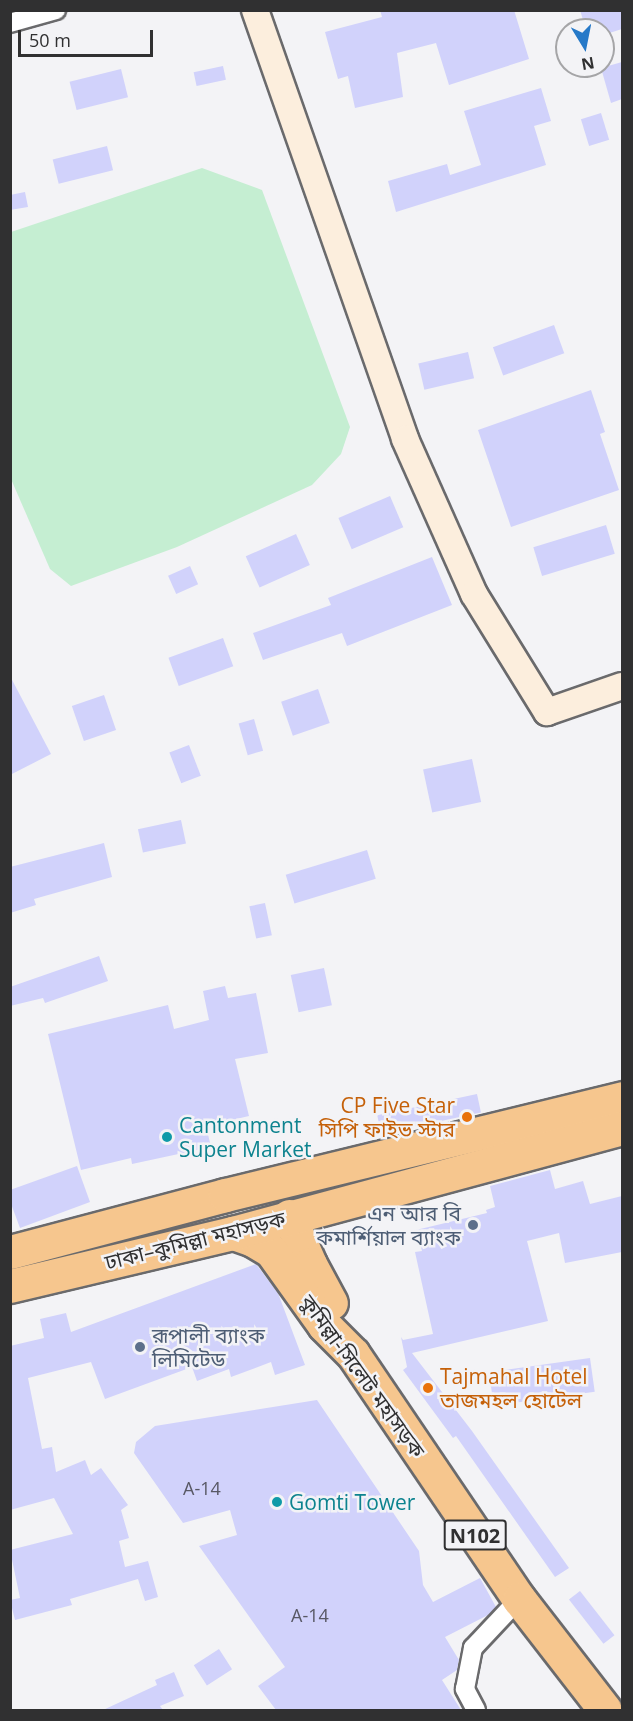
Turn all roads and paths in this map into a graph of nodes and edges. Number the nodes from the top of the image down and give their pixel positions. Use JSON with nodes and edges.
{"nodes":[{"id":1,"x":56,"y":10,"type":"edge"},
{"id":2,"x":255,"y":10,"type":"edge"},
{"id":3,"x":10,"y":23,"type":"edge"},
{"id":4,"x":622,"y":686,"type":"edge"},
{"id":5,"x":622,"y":1098,"type":"edge"},
{"id":6,"x":622,"y":1128,"type":"edge"},
{"id":7,"x":370,"y":1195,"type":"junction"},
{"id":8,"x":290,"y":1216,"type":"junction"},
{"id":9,"x":233,"y":1233,"type":"junction"},
{"id":10,"x":10,"y":1252,"type":"edge"},
{"id":11,"x":310,"y":1264,"type":"junction"},
{"id":12,"x":10,"y":1286,"type":"edge"},
{"id":13,"x":353,"y":1354,"type":"junction"},
{"id":14,"x":519,"y":1599,"type":"junction"},
{"id":15,"x":476,"y":1710,"type":"edge"},
{"id":16,"x":605,"y":1710,"type":"edge"}],
"edges":[{"from":1,"to":3,"type":"street"},
{"from":2,"to":4,"type":"street"},
{"from":5,"to":10,"type":"highway","name":"ঢাকা–কুমিল্লা মহাসড়ক"},
{"from":6,"to":7,"type":"highway","name":"ঢাকা–কুমিল্লা মহাসড়ক"},
{"from":7,"to":8,"type":"highway","name":"ঢাকা–কুমিল্লা মহাসড়ক"},
{"from":7,"to":11,"type":"highway"},
{"from":8,"to":9,"type":"highway","name":"ঢাকা–কুমিল্লা মহাসড়ক"},
{"from":8,"to":11,"type":"highway","number":"N102"},
{"from":9,"to":12,"type":"highway","name":"ঢাকা–কুমিল্লা মহাসড়ক"},
{"from":9,"to":13,"type":"highway","name":"কুমিল্লা-সিলেট মহাসড়ক","number":"N102"},
{"from":11,"to":13,"type":"highway","number":"N102"},
{"from":13,"to":14,"type":"highway","name":"কুমিল্লা-সিলেট মহাসড়ক","number":"N102"},
{"from":14,"to":15,"type":"street"},
{"from":14,"to":16,"type":"highway","name":"কুমিল্লা-সিলেট মহাসড়ক","number":"N102"}]}
